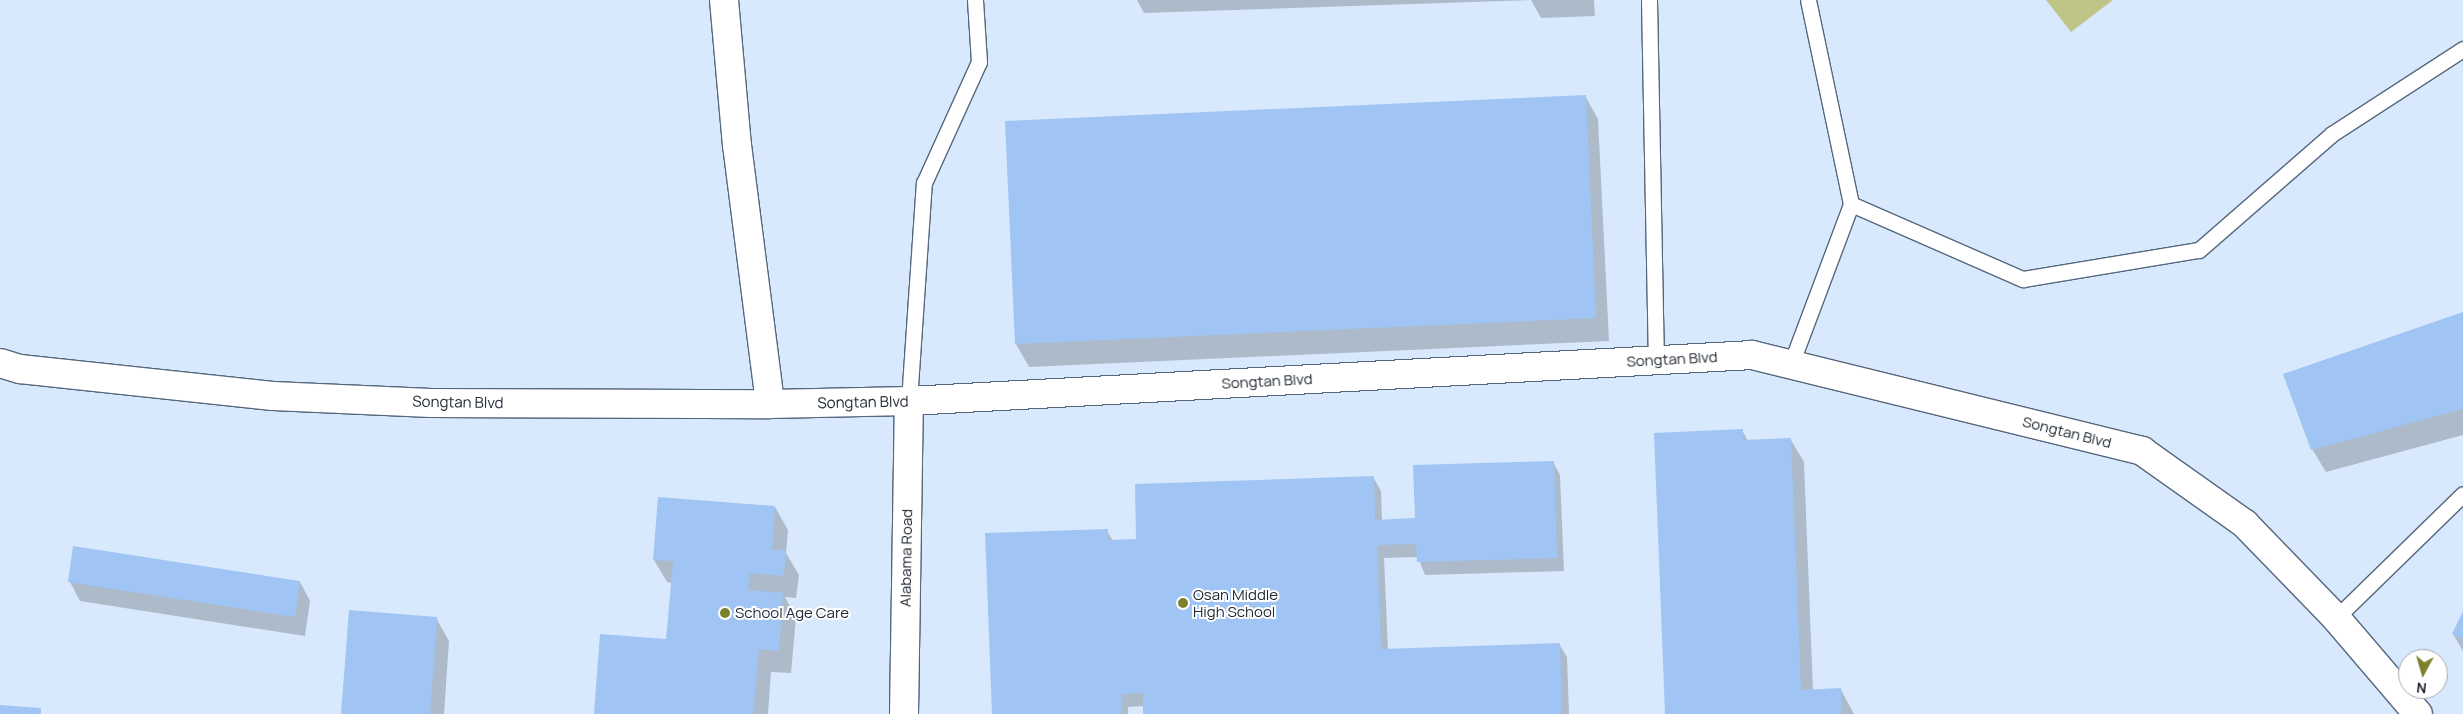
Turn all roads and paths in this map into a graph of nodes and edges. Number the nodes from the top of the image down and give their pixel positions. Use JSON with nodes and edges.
{"nodes":[{"id":1,"x":724,"y":0,"type":"edge"},
{"id":2,"x":975,"y":0,"type":"edge"},
{"id":3,"x":1648,"y":0,"type":"edge"},
{"id":4,"x":1808,"y":0,"type":"edge"},
{"id":5,"x":2463,"y":49,"type":"edge"},
{"id":6,"x":1850,"y":204,"type":"junction"},
{"id":7,"x":1656,"y":359,"type":"junction"},
{"id":8,"x":0,"y":363,"type":"edge"},
{"id":9,"x":1791,"y":364,"type":"junction"},
{"id":10,"x":909,"y":401,"type":"junction"},
{"id":11,"x":770,"y":404,"type":"junction"},
{"id":12,"x":2463,"y":494,"type":"edge"},
{"id":13,"x":2336,"y":618,"type":"junction"},
{"id":14,"x":899,"y":711,"type":"edge"},
{"id":15,"x":2418,"y":714,"type":"edge"}],
"edges":[{"from":1,"to":11,"type":"street"},
{"from":2,"to":10,"type":"lane"},
{"from":3,"to":7,"type":"lane"},
{"from":4,"to":6,"type":"lane"},
{"from":5,"to":6,"type":"lane"},
{"from":6,"to":9,"type":"lane"},
{"from":7,"to":9,"type":"street","name":"Songtan Blvd"},
{"from":7,"to":10,"type":"street","name":"Songtan Blvd"},
{"from":8,"to":11,"type":"street","name":"Songtan Blvd"},
{"from":9,"to":13,"type":"street","name":"Songtan Blvd"},
{"from":10,"to":11,"type":"street","name":"Songtan Blvd"},
{"from":10,"to":14,"type":"street","name":"Alabama Road"},
{"from":12,"to":13,"type":"lane"},
{"from":13,"to":15,"type":"street","name":"Songtan Blvd"}]}
